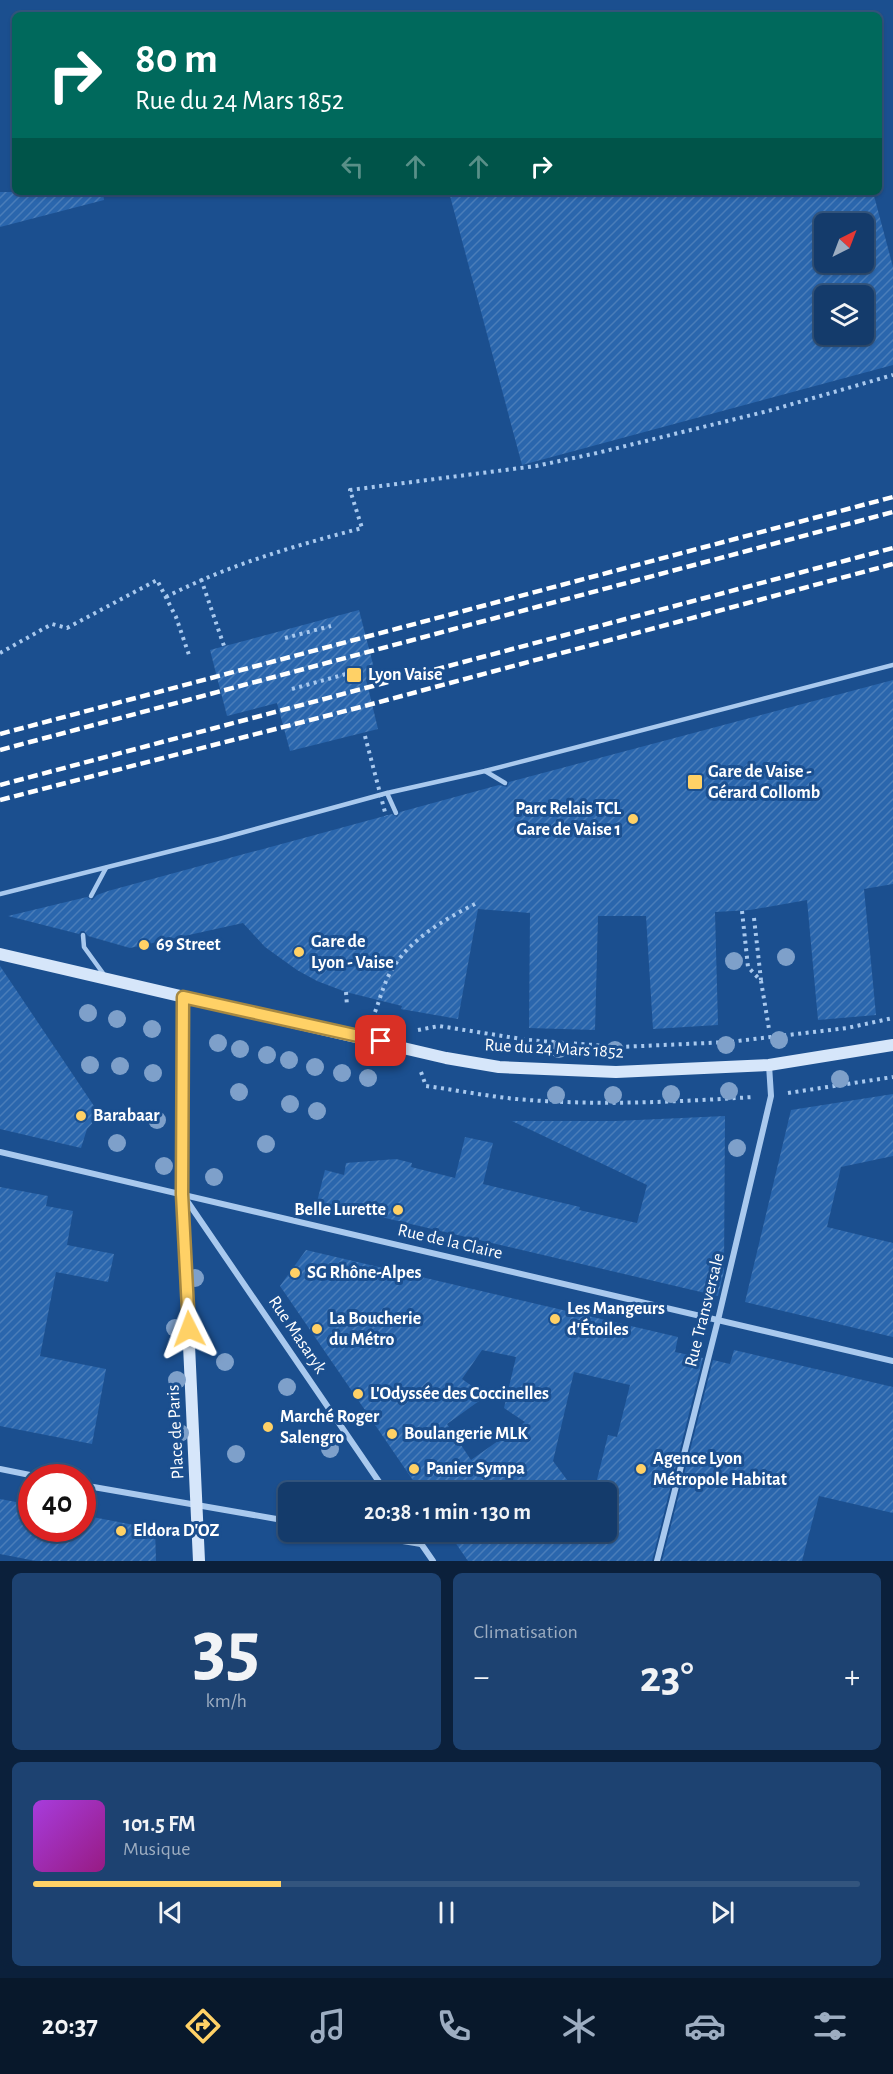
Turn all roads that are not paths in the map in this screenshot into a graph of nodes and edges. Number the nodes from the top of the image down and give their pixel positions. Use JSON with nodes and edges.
{"nodes":[{"id":1,"x":893,"y":665,"type":"edge"},
{"id":2,"x":485,"y":771,"type":"junction"},
{"id":3,"x":505,"y":783,"type":"dead end"},
{"id":4,"x":387,"y":793,"type":"junction"},
{"id":5,"x":396,"y":813,"type":"dead end"},
{"id":6,"x":106,"y":868,"type":"junction"},
{"id":7,"x":0,"y":894,"type":"edge"},
{"id":8,"x":91,"y":896,"type":"dead end"},
{"id":9,"x":83,"y":935,"type":"dead end"},
{"id":10,"x":0,"y":954,"type":"edge"},
{"id":11,"x":106,"y":979,"type":"junction"},
{"id":12,"x":183,"y":997,"type":"junction"},
{"id":13,"x":893,"y":1045,"type":"edge"},
{"id":14,"x":769,"y":1065,"type":"junction"},
{"id":15,"x":0,"y":1152,"type":"edge"},
{"id":16,"x":182,"y":1194,"type":"junction"},
{"id":17,"x":718,"y":1320,"type":"junction"},
{"id":18,"x":893,"y":1361,"type":"edge"},
{"id":19,"x":0,"y":1469,"type":"edge"},
{"id":20,"x":18,"y":1473,"type":"edge"},
{"id":21,"x":379,"y":1482,"type":"edge"},
{"id":22,"x":96,"y":1488,"type":"edge"},
{"id":23,"x":197,"y":1506,"type":"junction"},
{"id":24,"x":278,"y":1519,"type":"edge"},
{"id":25,"x":409,"y":1542,"type":"edge"},
{"id":26,"x":421,"y":1544,"type":"joint"},
{"id":27,"x":199,"y":1561,"type":"edge"},
{"id":28,"x":433,"y":1561,"type":"edge"},
{"id":29,"x":657,"y":1561,"type":"edge"}],
"edges":[{"from":1,"to":2,"type":"lane"},
{"from":2,"to":3,"type":"lane"},
{"from":2,"to":4,"type":"lane"},
{"from":4,"to":5,"type":"lane"},
{"from":4,"to":6,"type":"lane"},
{"from":6,"to":7,"type":"lane"},
{"from":6,"to":8,"type":"lane"},
{"from":9,"to":11,"type":"lane"},
{"from":10,"to":11,"type":"street","name":"Rue du 24 Mars 1852"},
{"from":11,"to":12,"type":"street","name":"Rue du 24 Mars 1852"},
{"from":12,"to":14,"type":"street","name":"Rue du 24 Mars 1852"},
{"from":12,"to":16,"type":"street","name":"Place de Paris"},
{"from":13,"to":14,"type":"street","name":"Rue du 24 Mars 1852"},
{"from":14,"to":17,"type":"street","name":"Rue Transversale"},
{"from":15,"to":16,"type":"street","name":"Rue de la Claire"},
{"from":16,"to":17,"type":"street","name":"Rue de la Claire"},
{"from":16,"to":21,"type":"street","name":"Rue Masaryk"},
{"from":16,"to":23,"type":"street","name":"Place de Paris"},
{"from":17,"to":18,"type":"street","name":"Rue de la Claire"},
{"from":17,"to":29,"type":"street","name":"Rue Transversale"},
{"from":19,"to":20,"type":"street"},
{"from":22,"to":23,"type":"street"},
{"from":23,"to":24,"type":"street"},
{"from":23,"to":27,"type":"street","name":"Place de Paris"},
{"from":25,"to":26,"type":"street"},
{"from":26,"to":28,"type":"street"}]}
